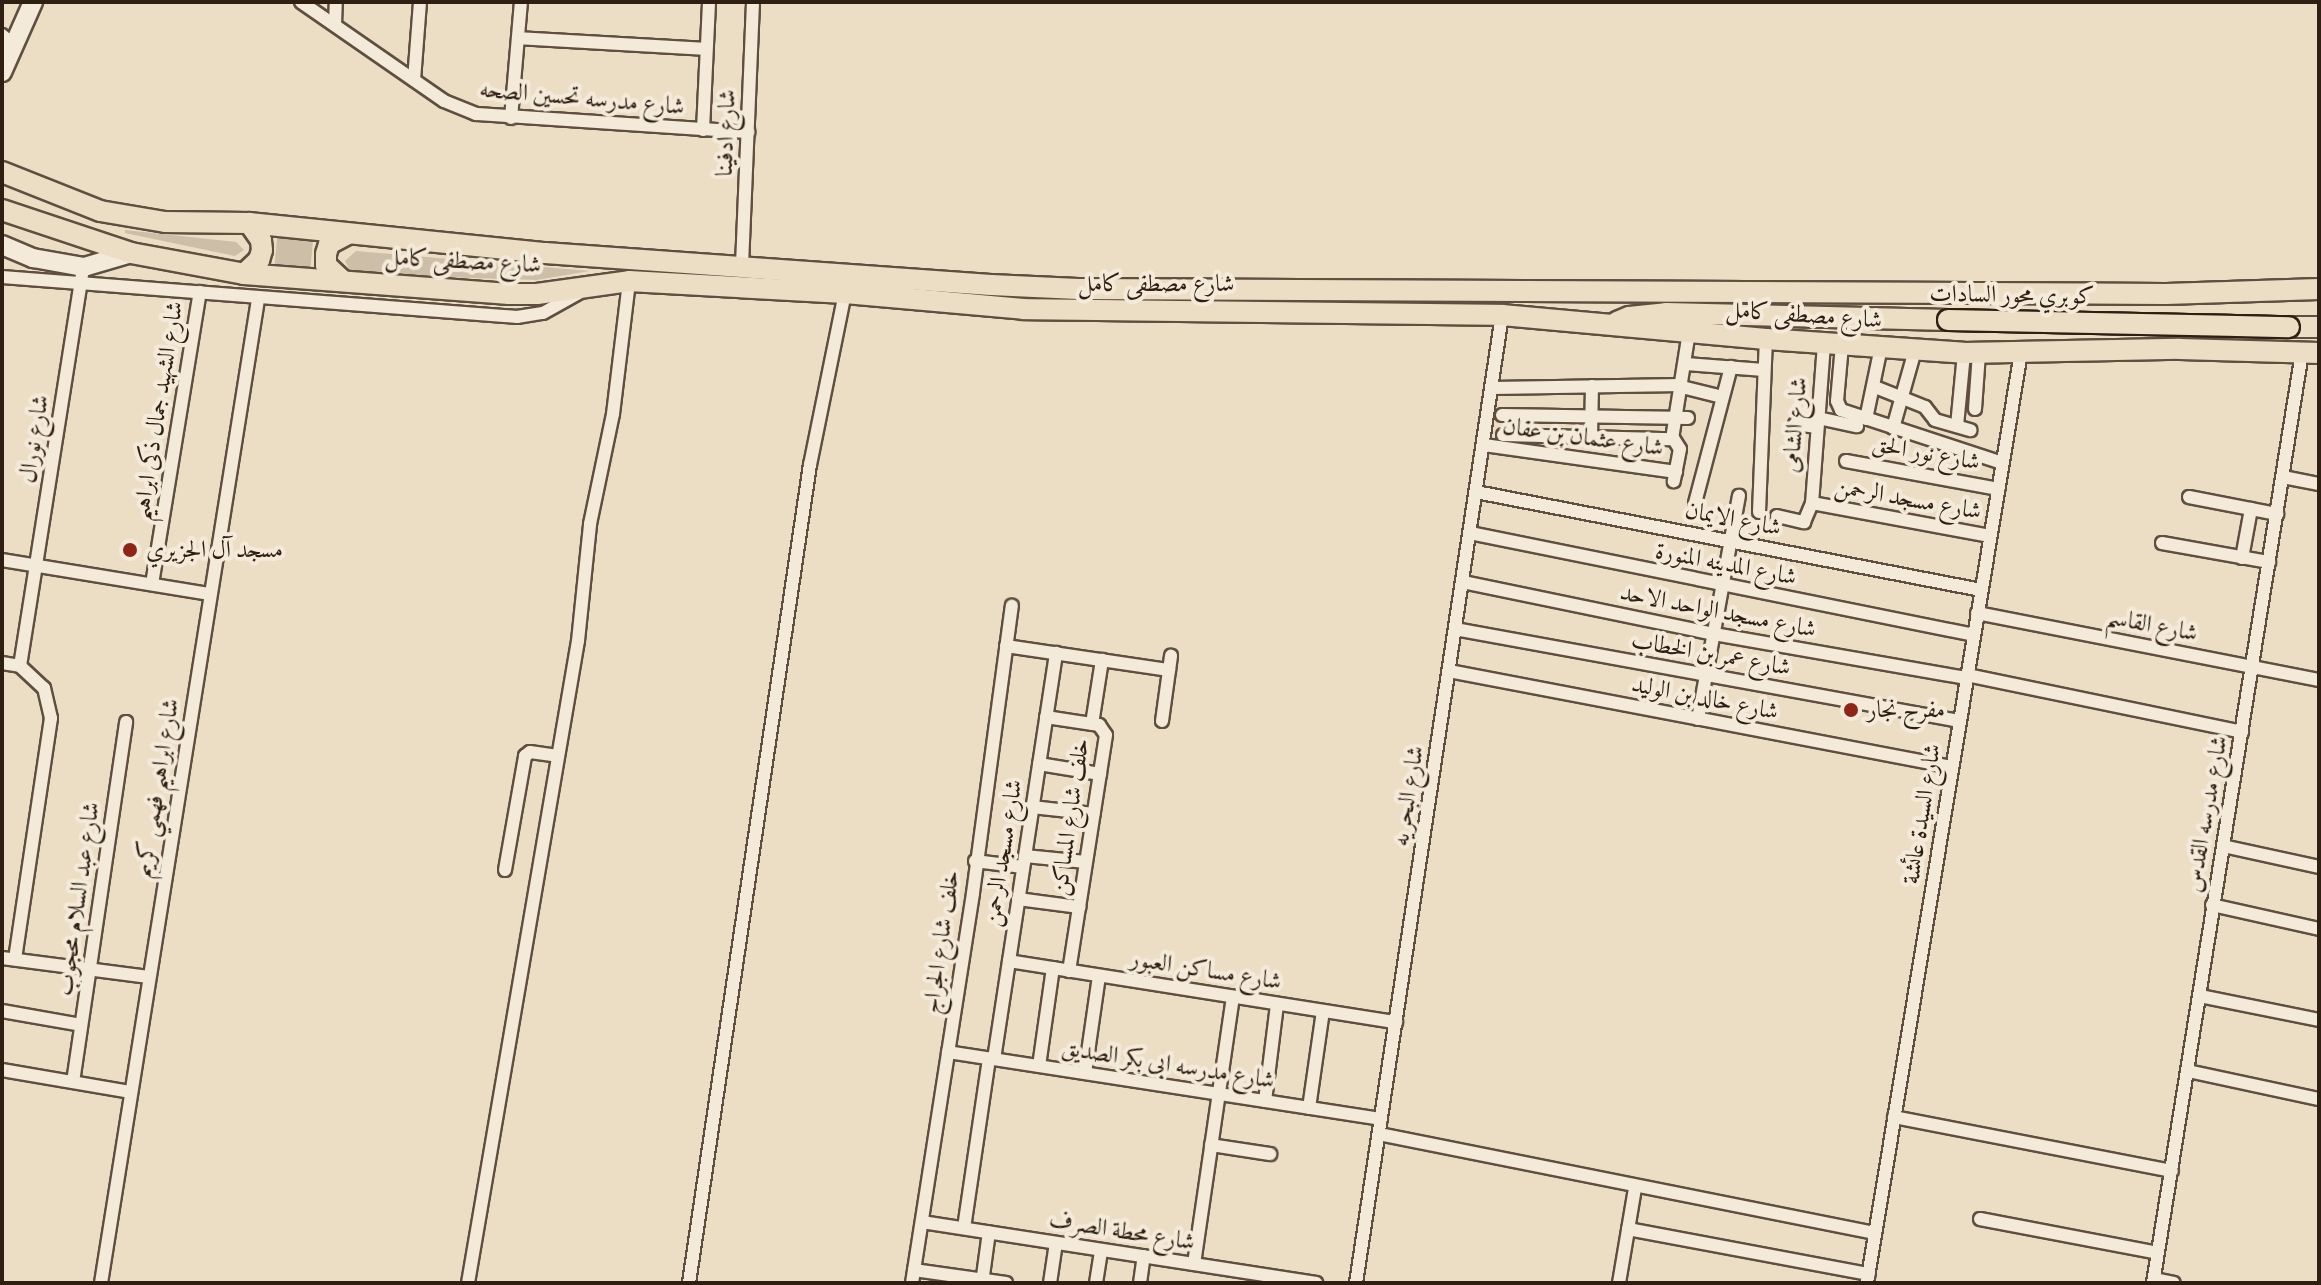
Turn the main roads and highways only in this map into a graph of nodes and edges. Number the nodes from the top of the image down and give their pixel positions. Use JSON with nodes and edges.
{"nodes":[{"id":1,"x":33,"y":2,"type":"edge"},
{"id":2,"x":8,"y":41,"type":"edge"},
{"id":3,"x":2,"y":72,"type":"edge"},
{"id":4,"x":2,"y":172,"type":"edge"},
{"id":5,"x":2,"y":210,"type":"edge"},
{"id":6,"x":249,"y":223,"type":"junction"},
{"id":7,"x":348,"y":234,"type":"junction"},
{"id":8,"x":2,"y":245,"type":"edge"},
{"id":9,"x":131,"y":253,"type":"junction"},
{"id":10,"x":244,"y":274,"type":"junction"},
{"id":11,"x":342,"y":280,"type":"junction"},
{"id":12,"x":2319,"y":289,"type":"edge"},
{"id":13,"x":2070,"y":293,"type":"junction"},
{"id":14,"x":2166,"y":294,"type":"junction"},
{"id":15,"x":1610,"y":325,"type":"junction"},
{"id":16,"x":2319,"y":327,"type":"edge"},
{"id":17,"x":2180,"y":349,"type":"junction"},
{"id":18,"x":2074,"y":351,"type":"junction"},
{"id":19,"x":2311,"y":353,"type":"edge"}],
"edges":[{"from":1,"to":2,"type":"main road"},
{"from":2,"to":3,"type":"main road"},
{"from":4,"to":6,"type":"main road","name":"شارع مصطفى كامل"},
{"from":5,"to":9,"type":"main road","name":"شارع مصطفى كامل"},
{"from":6,"to":7,"type":"main road","name":"شارع مصطفى كامل"},
{"from":6,"to":10,"type":"main road"},
{"from":7,"to":11,"type":"main road"},
{"from":7,"to":13,"type":"main road","name":"شارع مصطفى كامل"},
{"from":8,"to":9,"type":"main road"},
{"from":9,"to":10,"type":"main road","name":"شارع مصطفى كامل"},
{"from":10,"to":11,"type":"main road","name":"شارع مصطفى كامل"},
{"from":11,"to":15,"type":"main road","name":"شارع مصطفى كامل"},
{"from":12,"to":14,"type":"main road","name":"شارع مصطفى كامل"},
{"from":13,"to":14,"type":"main road","name":"شارع مصطفى كامل"},
{"from":13,"to":18,"type":"main road"},
{"from":14,"to":17,"type":"main road"},
{"from":15,"to":16,"type":"main road","name":"كوبري محور السادات","bridge":true},
{"from":15,"to":18,"type":"main road","name":"شارع مصطفى كامل"},
{"from":17,"to":18,"type":"main road","name":"شارع مصطفى كامل"},
{"from":17,"to":19,"type":"main road","name":"شارع مصطفى كامل"}]}
